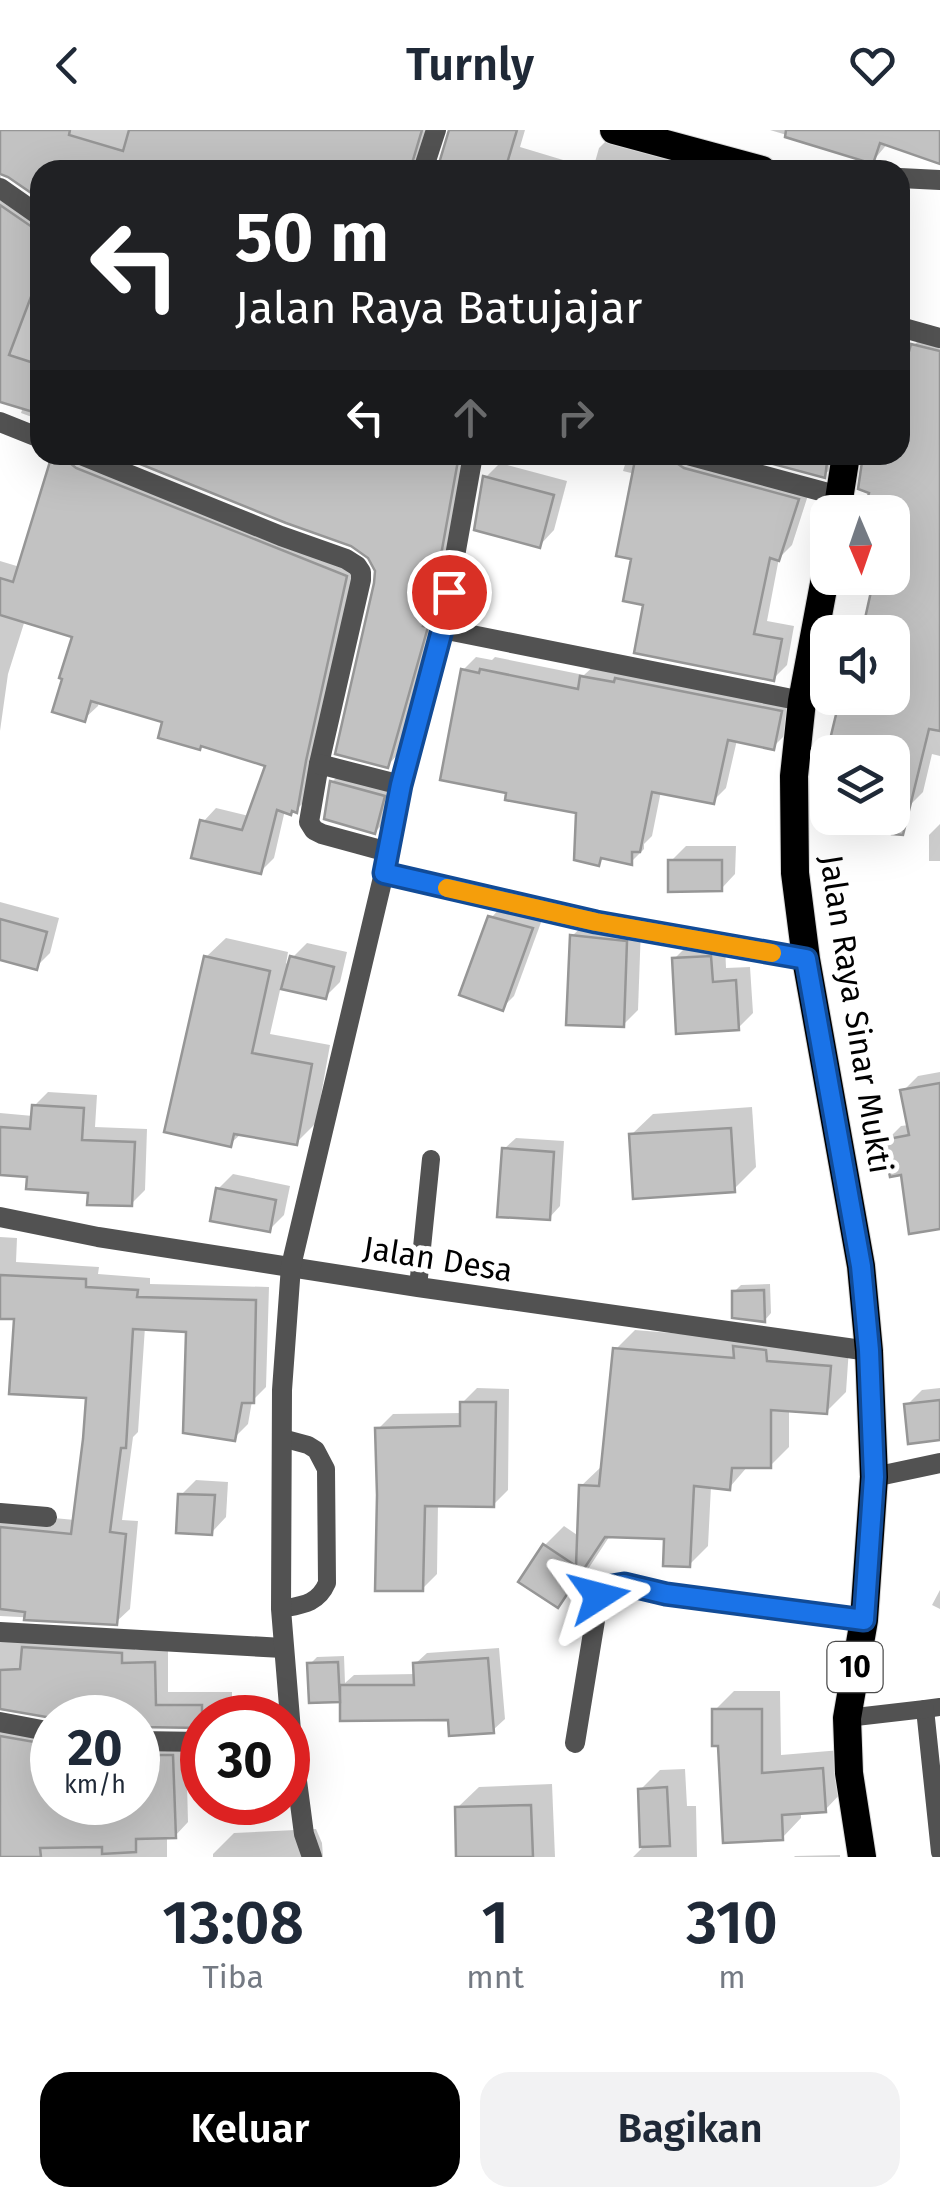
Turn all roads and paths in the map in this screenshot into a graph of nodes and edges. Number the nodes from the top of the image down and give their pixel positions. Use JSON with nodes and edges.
{"nodes":[{"id":1,"x":436,"y":130,"type":"edge"},
{"id":2,"x":614,"y":130,"type":"edge"},
{"id":3,"x":426,"y":160,"type":"edge"},
{"id":4,"x":725,"y":160,"type":"edge"},
{"id":5,"x":910,"y":178,"type":"edge"},
{"id":6,"x":940,"y":180,"type":"edge"},
{"id":7,"x":0,"y":188,"type":"edge"},
{"id":8,"x":30,"y":209,"type":"edge"},
{"id":9,"x":910,"y":330,"type":"edge"},
{"id":10,"x":940,"y":338,"type":"edge"},
{"id":11,"x":0,"y":422,"type":"edge"},
{"id":12,"x":30,"y":434,"type":"edge"},
{"id":13,"x":106,"y":465,"type":"edge"},
{"id":14,"x":471,"y":465,"type":"edge"},
{"id":15,"x":719,"y":465,"type":"edge"},
{"id":16,"x":844,"y":465,"type":"edge"},
{"id":17,"x":810,"y":495,"type":"edge"},
{"id":18,"x":839,"y":495,"type":"edge"},
{"id":19,"x":822,"y":595,"type":"edge"},
{"id":20,"x":442,"y":630,"type":"junction"},
{"id":21,"x":802,"y":701,"type":"junction"},
{"id":22,"x":319,"y":764,"type":"junction"},
{"id":23,"x":401,"y":785,"type":"junction"},
{"id":24,"x":386,"y":863,"type":"junction"},
{"id":25,"x":806,"y":959,"type":"junction"},
{"id":26,"x":432,"y":1160,"type":"dead end"},
{"id":27,"x":0,"y":1217,"type":"edge"},
{"id":28,"x":291,"y":1266,"type":"junction"},
{"id":29,"x":418,"y":1287,"type":"junction"},
{"id":30,"x":869,"y":1350,"type":"junction"},
{"id":31,"x":282,"y":1438,"type":"junction"},
{"id":32,"x":940,"y":1462,"type":"edge"},
{"id":33,"x":874,"y":1477,"type":"junction"},
{"id":34,"x":0,"y":1513,"type":"edge"},
{"id":35,"x":46,"y":1517,"type":"dead end"},
{"id":36,"x":281,"y":1609,"type":"junction"},
{"id":37,"x":864,"y":1620,"type":"junction"},
{"id":38,"x":0,"y":1632,"type":"edge"},
{"id":39,"x":283,"y":1648,"type":"junction"},
{"id":40,"x":286,"y":1695,"type":"edge"},
{"id":41,"x":932,"y":1708,"type":"edge"},
{"id":42,"x":847,"y":1718,"type":"junction"},
{"id":43,"x":0,"y":1722,"type":"edge"},
{"id":44,"x":30,"y":1728,"type":"edge"},
{"id":45,"x":575,"y":1743,"type":"dead end"},
{"id":46,"x":303,"y":1825,"type":"edge"},
{"id":47,"x":940,"y":1852,"type":"edge"},
{"id":48,"x":312,"y":1857,"type":"edge"},
{"id":49,"x":862,"y":1857,"type":"edge"}],
"edges":[{"from":1,"to":3,"type":"street"},
{"from":2,"to":4,"type":"highway"},
{"from":5,"to":6,"type":"street"},
{"from":7,"to":8,"type":"street"},
{"from":9,"to":10,"type":"street"},
{"from":11,"to":12,"type":"street"},
{"from":13,"to":22,"type":"street"},
{"from":14,"to":20,"type":"street"},
{"from":15,"to":17,"type":"street"},
{"from":16,"to":18,"type":"highway"},
{"from":19,"to":21,"type":"highway","name":"Jalan Raya Sinar Mukti","number":"10"},
{"from":20,"to":21,"type":"street"},
{"from":20,"to":23,"type":"street"},
{"from":21,"to":25,"type":"highway","name":"Jalan Raya Sinar Mukti","number":"10"},
{"from":22,"to":23,"type":"street"},
{"from":22,"to":24,"type":"street"},
{"from":23,"to":24,"type":"street"},
{"from":24,"to":25,"type":"street"},
{"from":24,"to":28,"type":"street"},
{"from":25,"to":30,"type":"highway","name":"Jalan Raya Sinar Mukti","number":"10"},
{"from":26,"to":29,"type":"lane"},
{"from":27,"to":28,"type":"street","name":"Jalan Desa"},
{"from":28,"to":29,"type":"street","name":"Jalan Desa"},
{"from":28,"to":31,"type":"street"},
{"from":29,"to":30,"type":"street","name":"Jalan Desa"},
{"from":30,"to":33,"type":"highway","name":"Jalan Raya Sinar Mukti","number":"10"},
{"from":31,"to":36,"type":"street"},
{"from":31,"to":36,"type":"lane"},
{"from":32,"to":33,"type":"street"},
{"from":33,"to":37,"type":"highway","number":"10"},
{"from":34,"to":35,"type":"street"},
{"from":36,"to":39,"type":"street"},
{"from":37,"to":42,"type":"highway","number":"10"},
{"from":37,"to":45,"type":"street"},
{"from":38,"to":39,"type":"street"},
{"from":39,"to":40,"type":"street"},
{"from":41,"to":42,"type":"lane"},
{"from":41,"to":47,"type":"lane"},
{"from":42,"to":49,"type":"highway","number":"10"},
{"from":43,"to":44,"type":"street"},
{"from":46,"to":48,"type":"street"}]}
